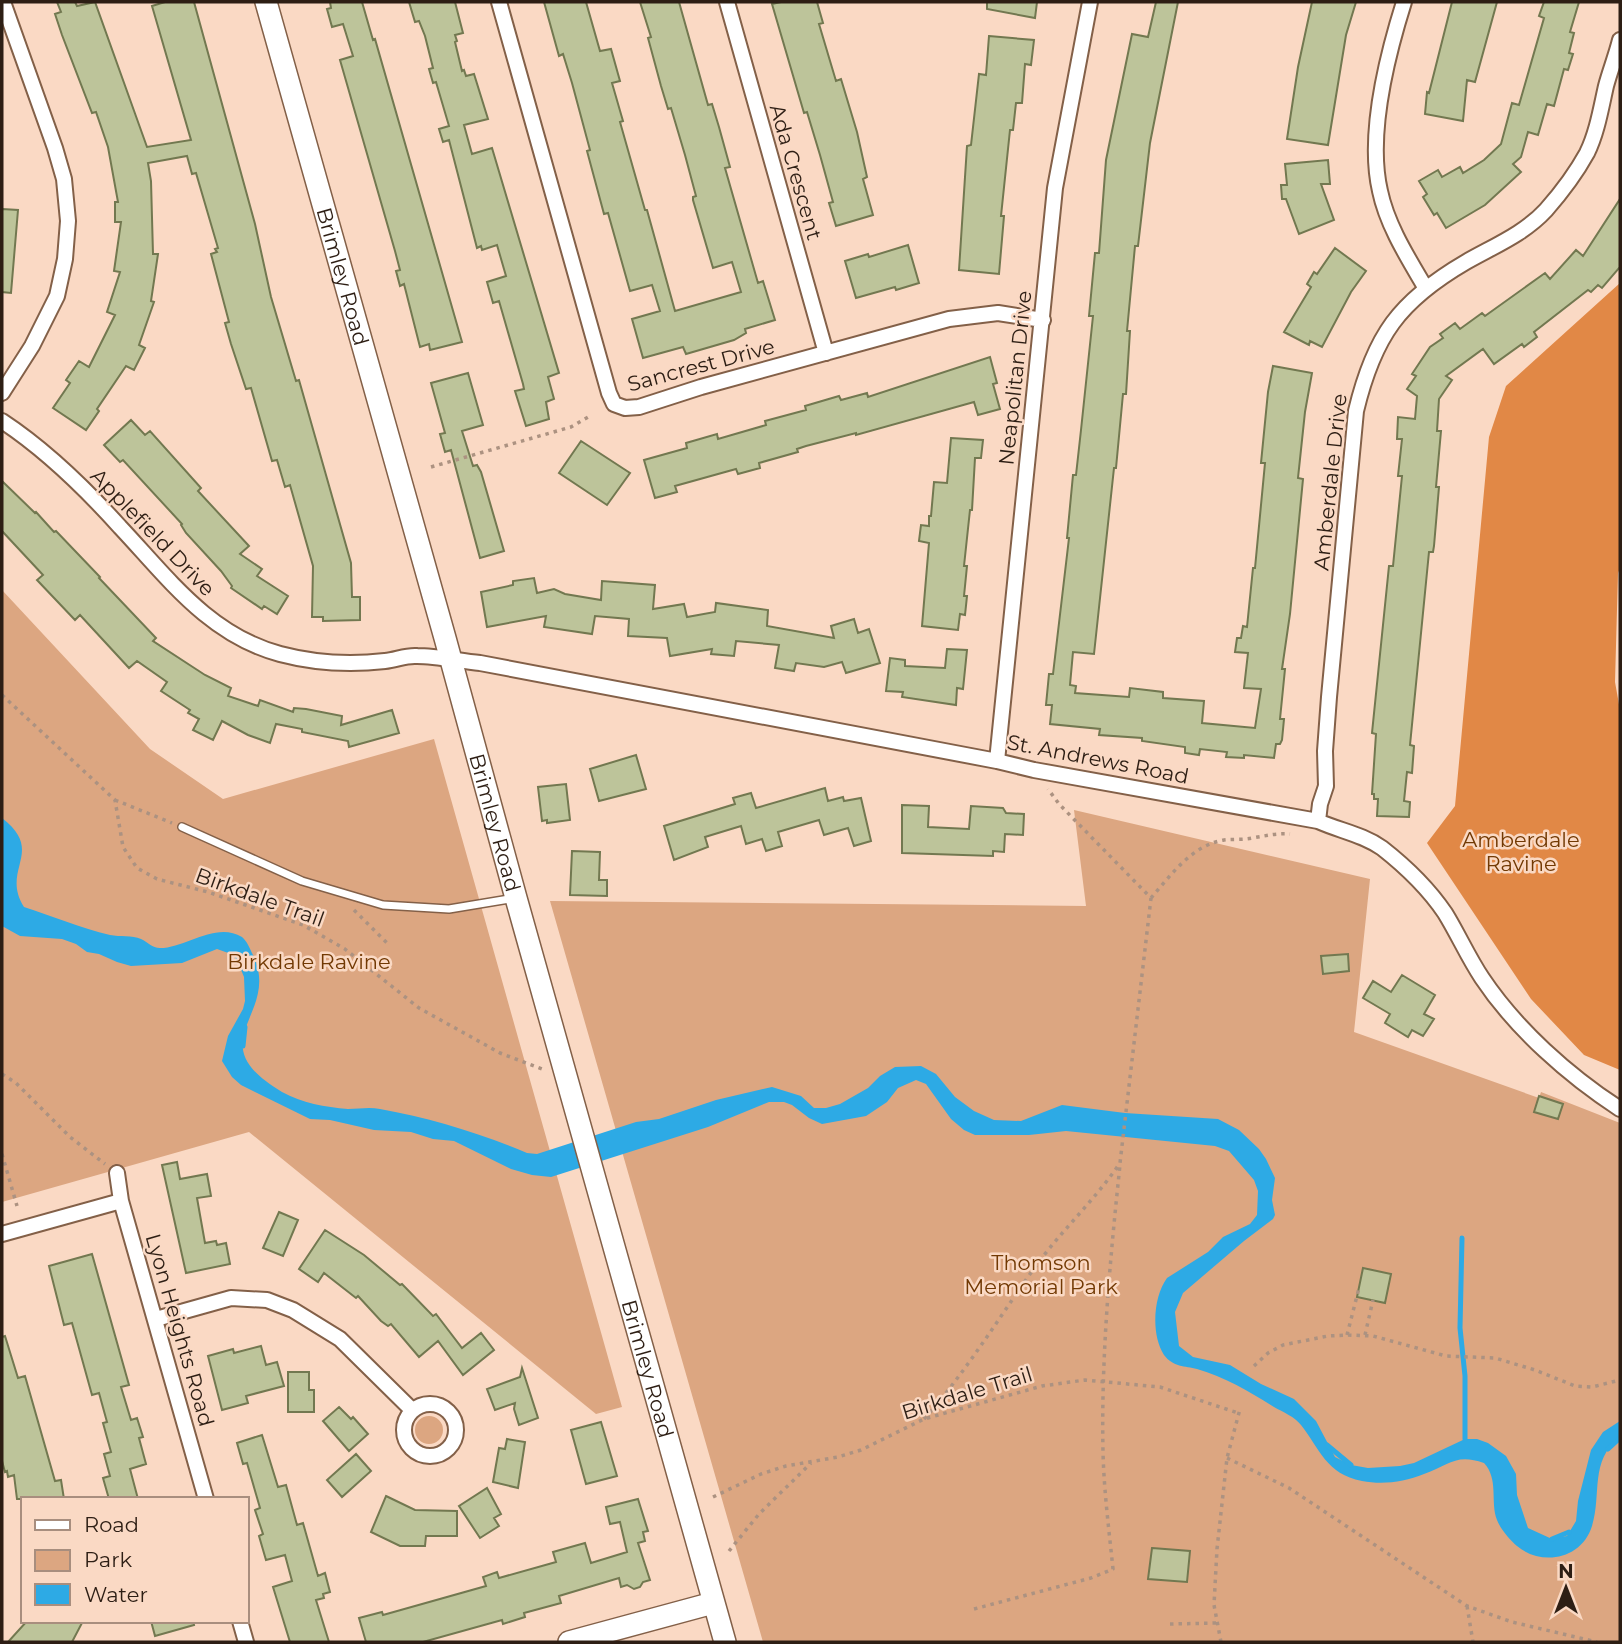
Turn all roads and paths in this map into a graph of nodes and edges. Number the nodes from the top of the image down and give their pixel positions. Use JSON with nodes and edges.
{"nodes":[{"id":1,"x":3,"y":2,"type":"edge"},
{"id":2,"x":266,"y":2,"type":"edge"},
{"id":3,"x":499,"y":2,"type":"edge"},
{"id":4,"x":727,"y":2,"type":"edge"},
{"id":5,"x":1090,"y":2,"type":"edge"},
{"id":6,"x":1404,"y":2,"type":"edge"},
{"id":7,"x":1620,"y":40,"type":"edge"},
{"id":8,"x":1425,"y":287,"type":"junction"},
{"id":9,"x":1043,"y":320,"type":"junction"},
{"id":10,"x":826,"y":353,"type":"junction"},
{"id":11,"x":2,"y":393,"type":"edge"},
{"id":12,"x":590,"y":416,"type":"dead end"},
{"id":13,"x":2,"y":421,"type":"edge"},
{"id":14,"x":432,"y":467,"type":"dead end"},
{"id":15,"x":450,"y":660,"type":"junction"},
{"id":16,"x":2,"y":695,"type":"edge"},
{"id":17,"x":1020,"y":742,"type":"dead end"},
{"id":18,"x":1019,"y":750,"type":"dead end"},
{"id":19,"x":997,"y":761,"type":"junction"},
{"id":20,"x":1042,"y":781,"type":"dead end"},
{"id":21,"x":116,"y":800,"type":"junction"},
{"id":22,"x":1318,"y":821,"type":"junction"},
{"id":23,"x":182,"y":827,"type":"joint"},
{"id":24,"x":1300,"y":836,"type":"dead end"},
{"id":25,"x":336,"y":891,"type":"junction"},
{"id":26,"x":516,"y":898,"type":"junction"},
{"id":27,"x":1151,"y":898,"type":"junction"},
{"id":28,"x":389,"y":945,"type":"dead end"},
{"id":29,"x":2,"y":1074,"type":"edge"},
{"id":30,"x":565,"y":1075,"type":"junction"},
{"id":31,"x":1620,"y":1109,"type":"edge"},
{"id":32,"x":2,"y":1154,"type":"edge"},
{"id":33,"x":1120,"y":1163,"type":"junction"},
{"id":34,"x":117,"y":1173,"type":"joint"},
{"id":35,"x":121,"y":1201,"type":"junction"},
{"id":36,"x":17,"y":1206,"type":"dead end"},
{"id":37,"x":2,"y":1234,"type":"edge"},
{"id":38,"x":1359,"y":1287,"type":"dead end"},
{"id":39,"x":1373,"y":1300,"type":"dead end"},
{"id":40,"x":156,"y":1319,"type":"junction"},
{"id":41,"x":1347,"y":1335,"type":"junction"},
{"id":42,"x":1365,"y":1335,"type":"junction"},
{"id":43,"x":1254,"y":1366,"type":"dead end"},
{"id":44,"x":1620,"y":1380,"type":"edge"},
{"id":45,"x":1104,"y":1381,"type":"junction"},
{"id":46,"x":412,"y":1410,"type":"dead end"},
{"id":47,"x":924,"y":1419,"type":"junction"},
{"id":48,"x":1227,"y":1458,"type":"junction"},
{"id":49,"x":811,"y":1463,"type":"junction"},
{"id":50,"x":205,"y":1497,"type":"edge"},
{"id":51,"x":713,"y":1497,"type":"dead end"},
{"id":52,"x":729,"y":1551,"type":"dead end"},
{"id":53,"x":713,"y":1603,"type":"junction"},
{"id":54,"x":1467,"y":1606,"type":"junction"},
{"id":55,"x":974,"y":1609,"type":"dead end"},
{"id":56,"x":241,"y":1623,"type":"edge"},
{"id":57,"x":1217,"y":1623,"type":"junction"},
{"id":58,"x":1170,"y":1624,"type":"dead end"},
{"id":59,"x":246,"y":1642,"type":"edge"},
{"id":60,"x":569,"y":1642,"type":"edge"},
{"id":61,"x":724,"y":1642,"type":"edge"},
{"id":62,"x":1221,"y":1642,"type":"edge"},
{"id":63,"x":1473,"y":1642,"type":"edge"},
{"id":64,"x":1597,"y":1642,"type":"edge"}],
"edges":[{"from":1,"to":11,"type":"street"},
{"from":2,"to":15,"type":"main road","name":"Brimley Road"},
{"from":3,"to":10,"type":"street","name":"Sancrest Drive"},
{"from":4,"to":10,"type":"street","name":"Ada Crescent"},
{"from":5,"to":9,"type":"street","name":"Neapolitan Drive"},
{"from":6,"to":8,"type":"street"},
{"from":7,"to":8,"type":"street","name":"Amberdale Drive"},
{"from":8,"to":22,"type":"street","name":"Amberdale Drive"},
{"from":9,"to":10,"type":"street","name":"Sancrest Drive"},
{"from":9,"to":19,"type":"street","name":"Neapolitan Drive"},
{"from":12,"to":14,"type":"path"},
{"from":13,"to":15,"type":"street","name":"Applefield Drive"},
{"from":15,"to":19,"type":"street","name":"St. Andrews Road"},
{"from":15,"to":26,"type":"main road","name":"Brimley Road"},
{"from":16,"to":21,"type":"path"},
{"from":17,"to":18,"type":"path"},
{"from":19,"to":22,"type":"street","name":"St. Andrews Road"},
{"from":20,"to":27,"type":"path"},
{"from":21,"to":23,"type":"path"},
{"from":21,"to":30,"type":"path","name":"Birkdale Trail"},
{"from":22,"to":31,"type":"street","name":"St. Andrews Road"},
{"from":23,"to":25,"type":"lane"},
{"from":24,"to":27,"type":"path"},
{"from":25,"to":26,"type":"lane"},
{"from":25,"to":28,"type":"path"},
{"from":26,"to":30,"type":"main road","name":"Brimley Road"},
{"from":27,"to":33,"type":"path"},
{"from":29,"to":34,"type":"path"},
{"from":30,"to":53,"type":"main road","name":"Brimley Road"},
{"from":32,"to":36,"type":"path"},
{"from":33,"to":45,"type":"path"},
{"from":33,"to":47,"type":"path"},
{"from":34,"to":35,"type":"street","name":"Lyon Heights Road"},
{"from":35,"to":37,"type":"street"},
{"from":35,"to":40,"type":"street","name":"Lyon Heights Road"},
{"from":38,"to":41,"type":"path"},
{"from":39,"to":42,"type":"path"},
{"from":40,"to":46,"type":"street"},
{"from":40,"to":50,"type":"street","name":"Lyon Heights Road"},
{"from":41,"to":42,"type":"path"},
{"from":41,"to":43,"type":"path"},
{"from":42,"to":44,"type":"path"},
{"from":45,"to":47,"type":"path","name":"Birkdale Trail"},
{"from":45,"to":48,"type":"path","name":"Birkdale Trail"},
{"from":45,"to":55,"type":"path"},
{"from":47,"to":49,"type":"path","name":"Birkdale Trail"},
{"from":48,"to":54,"type":"path"},
{"from":48,"to":57,"type":"path","name":"Birkdale Trail"},
{"from":49,"to":51,"type":"path","name":"Birkdale Trail"},
{"from":49,"to":52,"type":"path"},
{"from":53,"to":60,"type":"main road"},
{"from":53,"to":61,"type":"main road","name":"Brimley Road"},
{"from":54,"to":63,"type":"path"},
{"from":54,"to":64,"type":"path"},
{"from":56,"to":59,"type":"street"},
{"from":57,"to":58,"type":"path"},
{"from":57,"to":62,"type":"path","name":"Birkdale Trail"}]}
